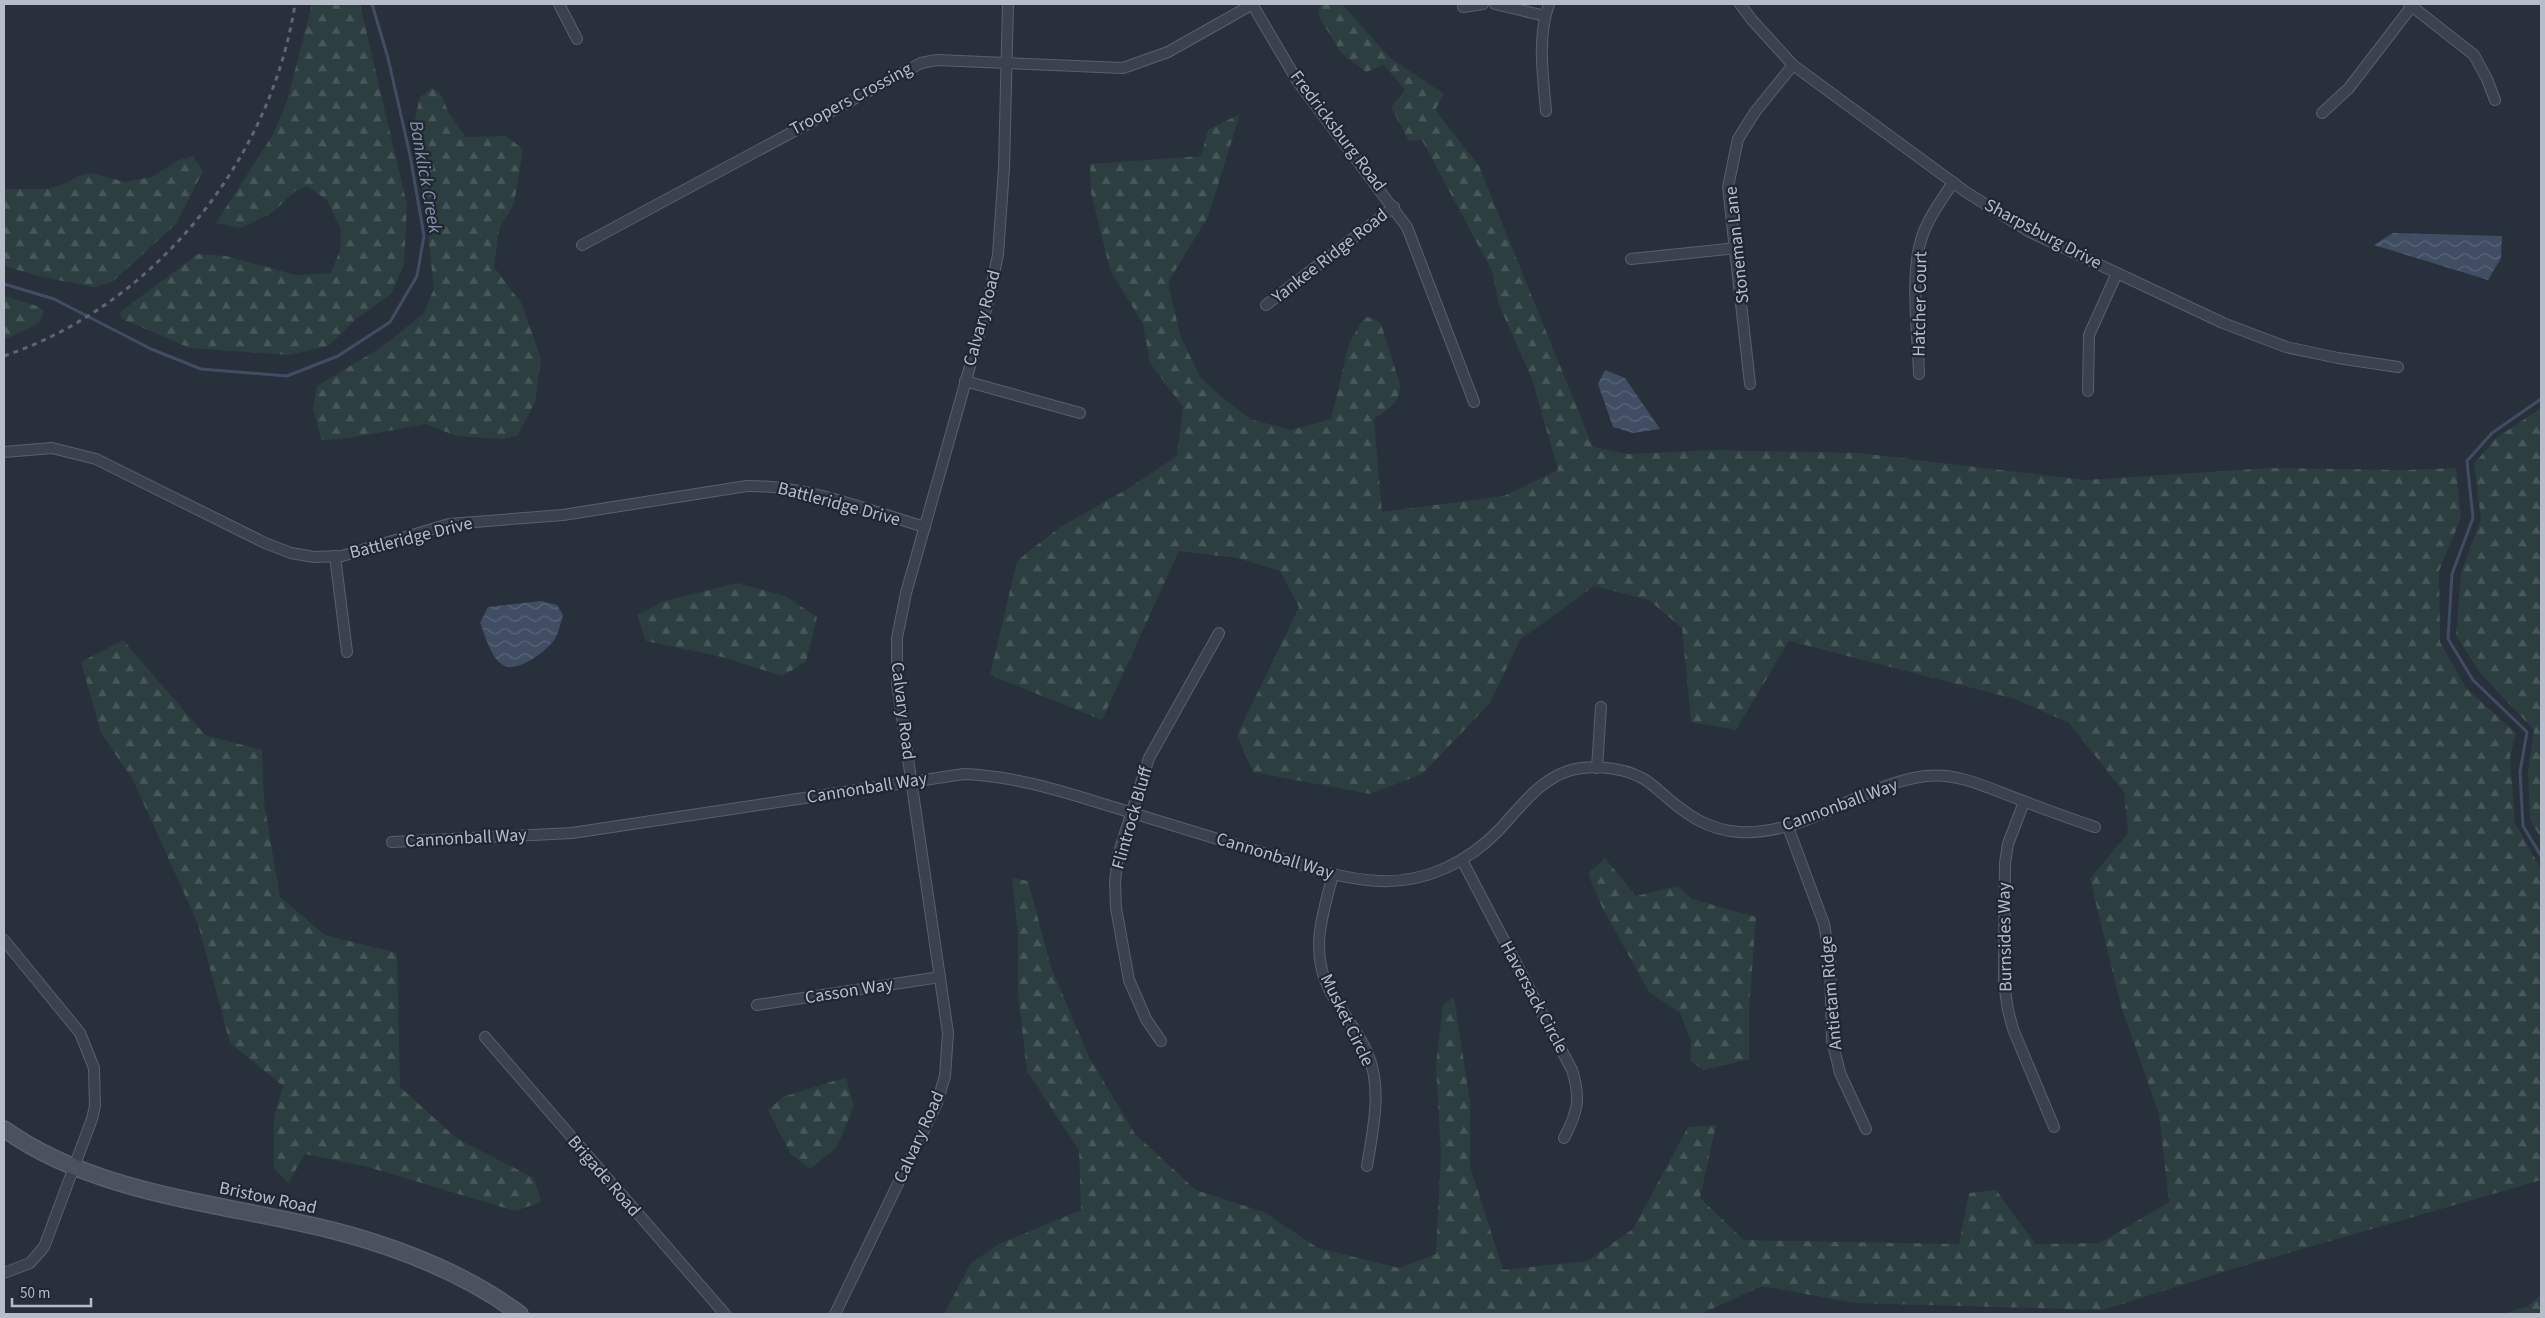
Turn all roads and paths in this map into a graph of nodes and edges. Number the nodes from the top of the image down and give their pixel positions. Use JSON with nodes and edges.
{"nodes":[{"id":1,"x":558,"y":4,"type":"edge"},
{"id":2,"x":1008,"y":4,"type":"edge"},
{"id":3,"x":1252,"y":4,"type":"edge"},
{"id":4,"x":1483,"y":4,"type":"edge"},
{"id":5,"x":1495,"y":4,"type":"edge"},
{"id":6,"x":1549,"y":4,"type":"edge"},
{"id":7,"x":1740,"y":4,"type":"edge"},
{"id":8,"x":2411,"y":5,"type":"edge"},
{"id":9,"x":1463,"y":7,"type":"dead end"},
{"id":10,"x":1545,"y":16,"type":"junction"},
{"id":11,"x":577,"y":39,"type":"dead end"},
{"id":12,"x":1006,"y":63,"type":"junction"},
{"id":13,"x":1793,"y":65,"type":"junction"},
{"id":14,"x":2495,"y":100,"type":"dead end"},
{"id":15,"x":1546,"y":111,"type":"dead end"},
{"id":16,"x":2322,"y":113,"type":"dead end"},
{"id":17,"x":1953,"y":182,"type":"junction"},
{"id":18,"x":1394,"y":207,"type":"junction"},
{"id":19,"x":582,"y":245,"type":"dead end"},
{"id":20,"x":1737,"y":248,"type":"junction"},
{"id":21,"x":1632,"y":259,"type":"dead end"},
{"id":22,"x":2117,"y":273,"type":"junction"},
{"id":23,"x":1266,"y":305,"type":"dead end"},
{"id":24,"x":2398,"y":367,"type":"dead end"},
{"id":25,"x":1919,"y":374,"type":"dead end"},
{"id":26,"x":965,"y":381,"type":"junction"},
{"id":27,"x":1750,"y":384,"type":"dead end"},
{"id":28,"x":2088,"y":391,"type":"dead end"},
{"id":29,"x":1474,"y":402,"type":"dead end"},
{"id":30,"x":1080,"y":413,"type":"dead end"},
{"id":31,"x":4,"y":452,"type":"edge"},
{"id":32,"x":925,"y":527,"type":"junction"},
{"id":33,"x":335,"y":556,"type":"junction"},
{"id":34,"x":1220,"y":633,"type":"dead end"},
{"id":35,"x":347,"y":652,"type":"dead end"},
{"id":36,"x":1601,"y":706,"type":"dead end"},
{"id":37,"x":1597,"y":768,"type":"junction"},
{"id":38,"x":912,"y":781,"type":"junction"},
{"id":39,"x":2024,"y":802,"type":"junction"},
{"id":40,"x":1131,"y":813,"type":"junction"},
{"id":41,"x":1788,"y":827,"type":"junction"},
{"id":42,"x":2095,"y":827,"type":"dead end"},
{"id":43,"x":392,"y":842,"type":"dead end"},
{"id":44,"x":1462,"y":860,"type":"junction"},
{"id":45,"x":1333,"y":875,"type":"junction"},
{"id":46,"x":4,"y":940,"type":"edge"},
{"id":47,"x":940,"y":977,"type":"junction"},
{"id":48,"x":757,"y":1005,"type":"dead end"},
{"id":49,"x":485,"y":1037,"type":"dead end"},
{"id":50,"x":1160,"y":1041,"type":"dead end"},
{"id":51,"x":2054,"y":1127,"type":"dead end"},
{"id":52,"x":4,"y":1129,"type":"edge"},
{"id":53,"x":1866,"y":1130,"type":"dead end"},
{"id":54,"x":1564,"y":1138,"type":"dead end"},
{"id":55,"x":73,"y":1166,"type":"junction"},
{"id":56,"x":1367,"y":1166,"type":"dead end"},
{"id":57,"x":4,"y":1273,"type":"edge"},
{"id":58,"x":520,"y":1314,"type":"edge"},
{"id":59,"x":725,"y":1314,"type":"edge"},
{"id":60,"x":835,"y":1314,"type":"edge"}],
"edges":[{"from":1,"to":11,"type":"street"},
{"from":2,"to":12,"type":"street","name":"Calvary Road"},
{"from":3,"to":12,"type":"street","name":"Troopers Crossing"},
{"from":3,"to":18,"type":"street","name":"Fredricksburg Road"},
{"from":4,"to":9,"type":"street"},
{"from":5,"to":10,"type":"street"},
{"from":6,"to":10,"type":"street"},
{"from":7,"to":13,"type":"street","name":"Sharpsburg Drive"},
{"from":8,"to":14,"type":"street"},
{"from":8,"to":16,"type":"street"},
{"from":10,"to":15,"type":"street"},
{"from":12,"to":19,"type":"street","name":"Troopers Crossing"},
{"from":12,"to":26,"type":"street","name":"Calvary Road"},
{"from":13,"to":17,"type":"street","name":"Sharpsburg Drive"},
{"from":13,"to":20,"type":"street","name":"Stoneman Lane"},
{"from":17,"to":22,"type":"street","name":"Sharpsburg Drive"},
{"from":17,"to":25,"type":"street","name":"Hatcher Court"},
{"from":18,"to":23,"type":"street","name":"Yankee Ridge Road"},
{"from":18,"to":29,"type":"street","name":"Fredricksburg Road"},
{"from":20,"to":21,"type":"street"},
{"from":20,"to":27,"type":"street","name":"Stoneman Lane"},
{"from":22,"to":24,"type":"street","name":"Sharpsburg Drive"},
{"from":22,"to":28,"type":"street"},
{"from":26,"to":30,"type":"street"},
{"from":26,"to":32,"type":"street","name":"Calvary Road"},
{"from":31,"to":33,"type":"street","name":"Battleridge Drive"},
{"from":32,"to":33,"type":"street","name":"Battleridge Drive"},
{"from":32,"to":38,"type":"street","name":"Calvary Road"},
{"from":33,"to":35,"type":"street"},
{"from":34,"to":40,"type":"street","name":"Flintrock Bluff"},
{"from":36,"to":37,"type":"street"},
{"from":37,"to":41,"type":"street","name":"Cannonball Way"},
{"from":37,"to":44,"type":"street","name":"Cannonball Way"},
{"from":38,"to":40,"type":"street","name":"Cannonball Way"},
{"from":38,"to":43,"type":"street","name":"Cannonball Way"},
{"from":38,"to":47,"type":"street","name":"Calvary Road"},
{"from":39,"to":41,"type":"street","name":"Cannonball Way"},
{"from":39,"to":42,"type":"street","name":"Cannonball Way"},
{"from":39,"to":51,"type":"street","name":"Burnsides Way"},
{"from":40,"to":45,"type":"street","name":"Cannonball Way"},
{"from":40,"to":50,"type":"street","name":"Flintrock Bluff"},
{"from":41,"to":53,"type":"street","name":"Antietam Ridge"},
{"from":44,"to":45,"type":"street","name":"Cannonball Way"},
{"from":44,"to":54,"type":"street","name":"Haversack Circle"},
{"from":45,"to":56,"type":"street","name":"Musket Circle"},
{"from":46,"to":55,"type":"street"},
{"from":47,"to":48,"type":"street","name":"Casson Way"},
{"from":47,"to":60,"type":"street","name":"Calvary Road"},
{"from":49,"to":59,"type":"street","name":"Brigade Road"},
{"from":52,"to":55,"type":"main road","name":"Bristow Road"},
{"from":55,"to":57,"type":"street"},
{"from":55,"to":58,"type":"main road","name":"Bristow Road"}]}
